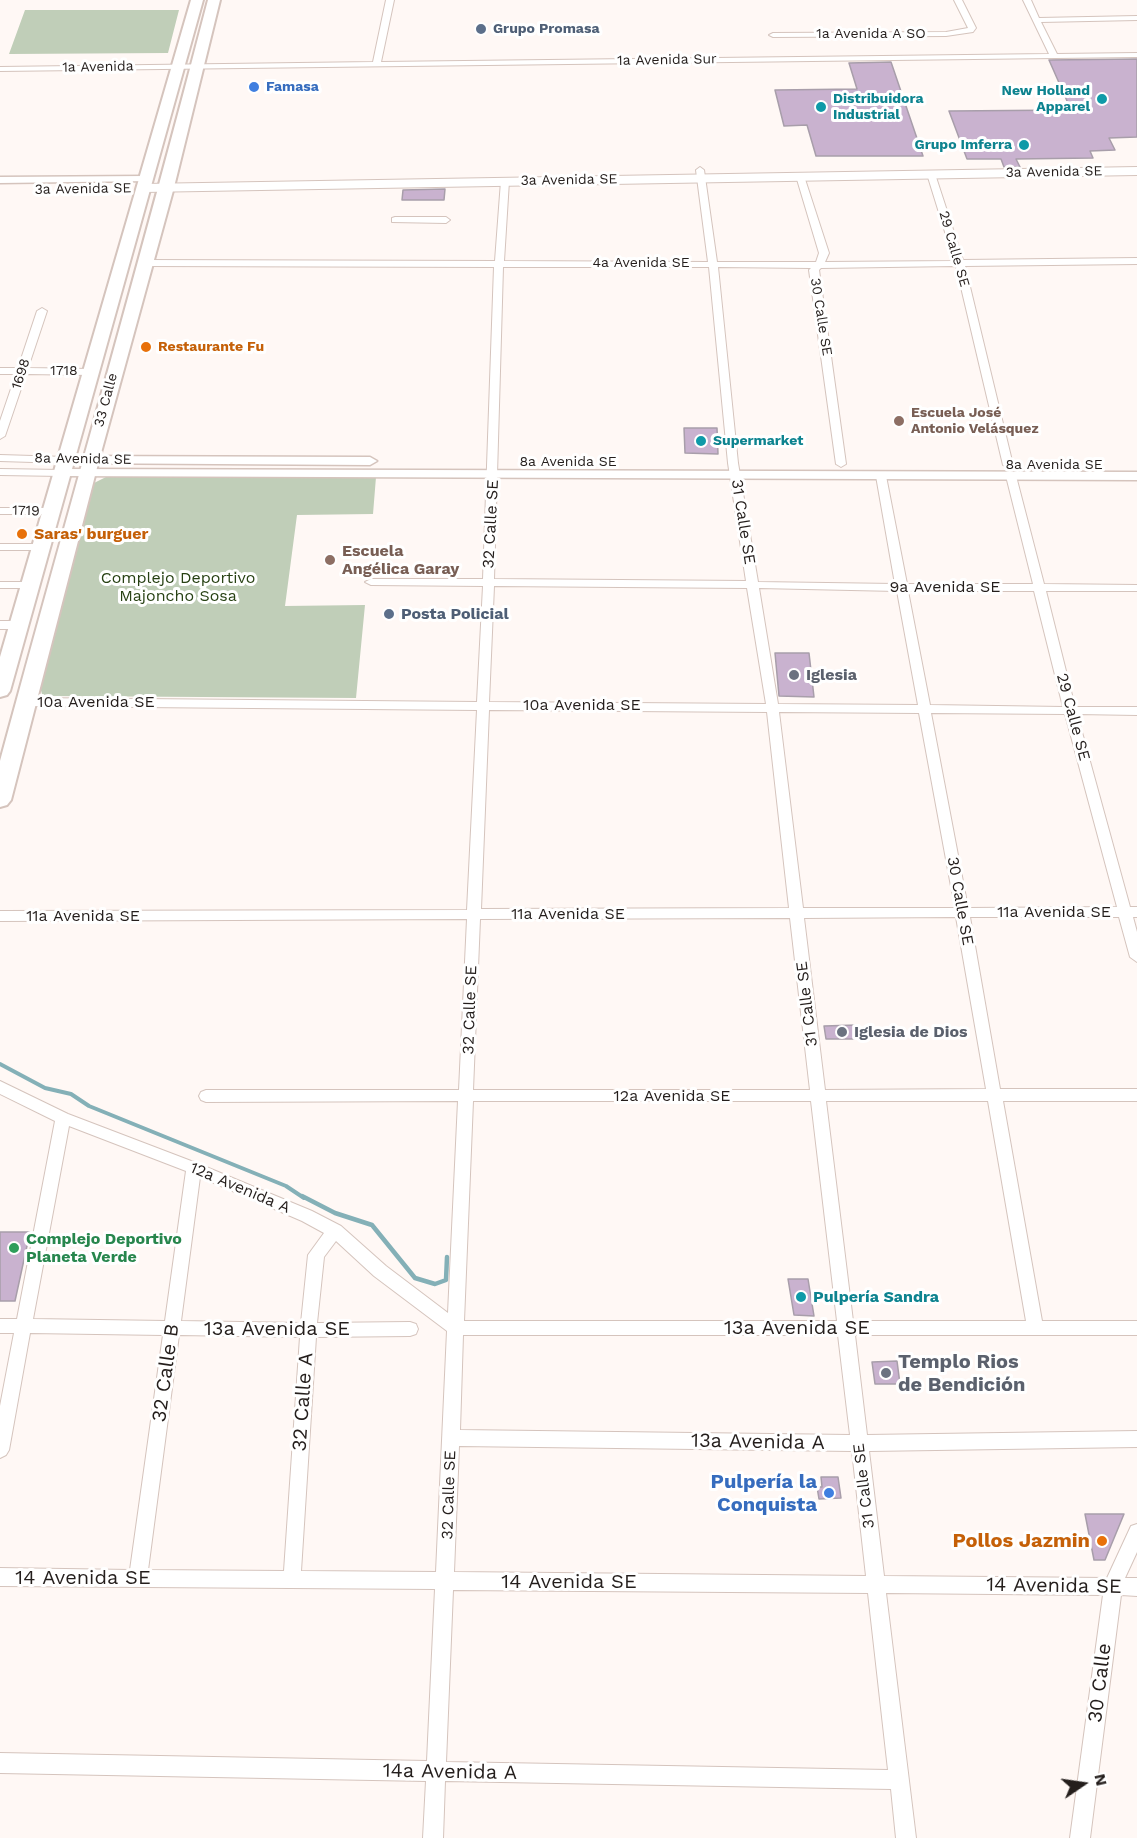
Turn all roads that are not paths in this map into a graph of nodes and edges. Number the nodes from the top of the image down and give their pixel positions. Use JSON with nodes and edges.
{"nodes":[{"id":1,"x":197,"y":0,"type":"edge"},
{"id":2,"x":214,"y":0,"type":"edge"},
{"id":3,"x":390,"y":0,"type":"edge"},
{"id":4,"x":958,"y":0,"type":"edge"},
{"id":5,"x":1027,"y":0,"type":"edge"},
{"id":6,"x":1137,"y":18,"type":"edge"},
{"id":7,"x":1037,"y":20,"type":"junction"},
{"id":8,"x":773,"y":35,"type":"dead end"},
{"id":9,"x":1137,"y":55,"type":"edge"},
{"id":10,"x":1053,"y":56,"type":"junction"},
{"id":11,"x":377,"y":63,"type":"junction"},
{"id":12,"x":179,"y":65,"type":"junction"},
{"id":13,"x":197,"y":65,"type":"junction"},
{"id":14,"x":0,"y":69,"type":"edge"},
{"id":15,"x":1137,"y":163,"type":"edge"},
{"id":16,"x":1137,"y":171,"type":"edge"},
{"id":17,"x":700,"y":174,"type":"junction"},
{"id":18,"x":931,"y":174,"type":"junction"},
{"id":19,"x":800,"y":176,"type":"junction"},
{"id":20,"x":0,"y":180,"type":"edge"},
{"id":21,"x":504,"y":182,"type":"junction"},
{"id":22,"x":145,"y":183,"type":"junction"},
{"id":23,"x":168,"y":183,"type":"junction"},
{"id":24,"x":0,"y":190,"type":"edge"},
{"id":25,"x":395,"y":220,"type":"dead end"},
{"id":26,"x":446,"y":220,"type":"dead end"},
{"id":27,"x":1137,"y":261,"type":"edge"},
{"id":28,"x":144,"y":263,"type":"junction"},
{"id":29,"x":499,"y":263,"type":"junction"},
{"id":30,"x":713,"y":264,"type":"junction"},
{"id":31,"x":960,"y":264,"type":"junction"},
{"id":32,"x":819,"y":265,"type":"junction"},
{"id":33,"x":42,"y":311,"type":"dead end"},
{"id":34,"x":0,"y":371,"type":"edge"},
{"id":35,"x":22,"y":371,"type":"junction"},
{"id":36,"x":91,"y":372,"type":"junction"},
{"id":37,"x":0,"y":436,"type":"edge"},
{"id":38,"x":0,"y":458,"type":"edge"},
{"id":39,"x":841,"y":464,"type":"junction"},
{"id":40,"x":64,"y":466,"type":"junction"},
{"id":41,"x":88,"y":466,"type":"junction"},
{"id":42,"x":1137,"y":466,"type":"edge"},
{"id":43,"x":494,"y":468,"type":"junction"},
{"id":44,"x":734,"y":469,"type":"junction"},
{"id":45,"x":1010,"y":471,"type":"junction"},
{"id":46,"x":0,"y":472,"type":"edge"},
{"id":47,"x":881,"y":476,"type":"junction"},
{"id":48,"x":1137,"y":476,"type":"edge"},
{"id":49,"x":0,"y":511,"type":"edge"},
{"id":50,"x":51,"y":512,"type":"junction"},
{"id":51,"x":0,"y":547,"type":"edge"},
{"id":52,"x":41,"y":547,"type":"junction"},
{"id":53,"x":371,"y":582,"type":"dead end"},
{"id":54,"x":489,"y":582,"type":"junction"},
{"id":55,"x":0,"y":585,"type":"edge"},
{"id":56,"x":30,"y":585,"type":"junction"},
{"id":57,"x":753,"y":586,"type":"junction"},
{"id":58,"x":903,"y":587,"type":"junction"},
{"id":59,"x":1040,"y":588,"type":"junction"},
{"id":60,"x":1137,"y":588,"type":"edge"},
{"id":61,"x":0,"y":625,"type":"edge"},
{"id":62,"x":19,"y":625,"type":"junction"},
{"id":63,"x":4,"y":664,"type":"edge"},
{"id":64,"x":0,"y":691,"type":"edge"},
{"id":65,"x":27,"y":702,"type":"junction"},
{"id":66,"x":483,"y":705,"type":"junction"},
{"id":67,"x":772,"y":707,"type":"junction"},
{"id":68,"x":924,"y":709,"type":"junction"},
{"id":69,"x":1070,"y":710,"type":"junction"},
{"id":70,"x":1137,"y":711,"type":"edge"},
{"id":71,"x":0,"y":800,"type":"edge"},
{"id":72,"x":962,"y":912,"type":"junction"},
{"id":73,"x":1131,"y":912,"type":"edge"},
{"id":74,"x":796,"y":913,"type":"junction"},
{"id":75,"x":474,"y":914,"type":"junction"},
{"id":76,"x":0,"y":916,"type":"edge"},
{"id":77,"x":1137,"y":957,"type":"edge"},
{"id":78,"x":0,"y":1087,"type":"edge"},
{"id":79,"x":993,"y":1095,"type":"junction"},
{"id":80,"x":1137,"y":1095,"type":"edge"},
{"id":81,"x":206,"y":1096,"type":"dead end"},
{"id":82,"x":466,"y":1096,"type":"junction"},
{"id":83,"x":818,"y":1096,"type":"junction"},
{"id":84,"x":63,"y":1118,"type":"junction"},
{"id":85,"x":194,"y":1168,"type":"junction"},
{"id":86,"x":335,"y":1231,"type":"junction"},
{"id":87,"x":0,"y":1326,"type":"edge"},
{"id":88,"x":24,"y":1327,"type":"junction"},
{"id":89,"x":456,"y":1328,"type":"junction"},
{"id":90,"x":846,"y":1328,"type":"junction"},
{"id":91,"x":1035,"y":1328,"type":"junction"},
{"id":92,"x":1137,"y":1328,"type":"edge"},
{"id":93,"x":172,"y":1329,"type":"junction"},
{"id":94,"x":410,"y":1329,"type":"dead end"},
{"id":95,"x":308,"y":1330,"type":"junction"},
{"id":96,"x":451,"y":1438,"type":"junction"},
{"id":97,"x":1137,"y":1439,"type":"edge"},
{"id":98,"x":859,"y":1443,"type":"junction"},
{"id":99,"x":0,"y":1450,"type":"edge"},
{"id":100,"x":1137,"y":1532,"type":"edge"},
{"id":101,"x":0,"y":1577,"type":"edge"},
{"id":102,"x":138,"y":1578,"type":"junction"},
{"id":103,"x":292,"y":1579,"type":"junction"},
{"id":104,"x":445,"y":1581,"type":"junction"},
{"id":105,"x":876,"y":1584,"type":"junction"},
{"id":106,"x":1113,"y":1586,"type":"junction"},
{"id":107,"x":1137,"y":1587,"type":"edge"},
{"id":108,"x":0,"y":1763,"type":"edge"},
{"id":109,"x":436,"y":1772,"type":"junction"},
{"id":110,"x":899,"y":1780,"type":"junction"},
{"id":111,"x":434,"y":1838,"type":"edge"},
{"id":112,"x":906,"y":1838,"type":"edge"},
{"id":113,"x":1080,"y":1838,"type":"edge"}],
"edges":[{"from":1,"to":12,"type":"main road","name":"33 Calle"},
{"from":2,"to":13,"type":"main road","name":"33 Calle"},
{"from":3,"to":11,"type":"street"},
{"from":4,"to":8,"type":"street","name":"1a Avenida A SO"},
{"from":5,"to":7,"type":"street"},
{"from":6,"to":7,"type":"street"},
{"from":7,"to":10,"type":"street"},
{"from":9,"to":10,"type":"street","name":"1a Avenida Sur"},
{"from":10,"to":11,"type":"street","name":"1a Avenida Sur"},
{"from":11,"to":13,"type":"street","name":"1a Avenida Sur"},
{"from":12,"to":13,"type":"street","name":"1a Avenida"},
{"from":12,"to":14,"type":"street","name":"1a Avenida"},
{"from":12,"to":22,"type":"main road","name":"33 Calle"},
{"from":13,"to":23,"type":"main road","name":"33 Calle"},
{"from":15,"to":17,"type":"main road","name":"3a Avenida SE"},
{"from":16,"to":18,"type":"main road","name":"3a Avenida SE"},
{"from":17,"to":19,"type":"main road","name":"3a Avenida SE"},
{"from":17,"to":21,"type":"main road","name":"3a Avenida SE"},
{"from":17,"to":23,"type":"main road","name":"3a Avenida SE"},
{"from":17,"to":30,"type":"street","name":"31 Calle SE"},
{"from":18,"to":19,"type":"main road","name":"3a Avenida SE"},
{"from":18,"to":31,"type":"street","name":"29 Calle SE"},
{"from":19,"to":32,"type":"street","name":"30 Calle SE"},
{"from":20,"to":22,"type":"street","name":"3a Avenida SE"},
{"from":21,"to":23,"type":"main road","name":"3a Avenida SE"},
{"from":21,"to":29,"type":"street","name":"32 Calle SE"},
{"from":22,"to":23,"type":"main road","name":"3a Avenida SE"},
{"from":22,"to":24,"type":"street","name":"3a Avenida SE"},
{"from":22,"to":36,"type":"main road","name":"33 Calle"},
{"from":23,"to":28,"type":"main road","name":"33 Calle"},
{"from":25,"to":26,"type":"street"},
{"from":27,"to":31,"type":"street","name":"4a Avenida SE"},
{"from":28,"to":29,"type":"street","name":"4a Avenida SE"},
{"from":28,"to":41,"type":"main road","name":"33 Calle"},
{"from":29,"to":30,"type":"street","name":"4a Avenida SE"},
{"from":29,"to":43,"type":"street","name":"32 Calle SE"},
{"from":30,"to":32,"type":"street","name":"4a Avenida SE"},
{"from":30,"to":44,"type":"street","name":"31 Calle SE"},
{"from":31,"to":32,"type":"street","name":"4a Avenida SE"},
{"from":31,"to":45,"type":"street","name":"29 Calle SE"},
{"from":32,"to":39,"type":"street","name":"30 Calle SE"},
{"from":33,"to":35,"type":"street","name":"1698"},
{"from":34,"to":35,"type":"street","name":"1718"},
{"from":35,"to":36,"type":"street","name":"1718"},
{"from":35,"to":37,"type":"street","name":"1698"},
{"from":36,"to":40,"type":"main road","name":"33 Calle"},
{"from":38,"to":40,"type":"street","name":"8a Avenida SE"},
{"from":39,"to":44,"type":"street","name":"8a Avenida SE"},
{"from":39,"to":45,"type":"street","name":"8a Avenida SE"},
{"from":40,"to":41,"type":"street","name":"8a Avenida SE"},
{"from":40,"to":46,"type":"street","name":"8a Avenida SE"},
{"from":40,"to":50,"type":"main road","name":"33 Calle"},
{"from":41,"to":43,"type":"street","name":"8a Avenida SE"},
{"from":41,"to":65,"type":"main road","name":"33 Calle"},
{"from":42,"to":45,"type":"street","name":"8a Avenida SE"},
{"from":43,"to":44,"type":"street","name":"8a Avenida SE"},
{"from":43,"to":54,"type":"street","name":"32 Calle SE"},
{"from":44,"to":47,"type":"street","name":"8a Avenida SE"},
{"from":44,"to":57,"type":"street","name":"31 Calle SE"},
{"from":45,"to":47,"type":"street","name":"8a Avenida SE"},
{"from":45,"to":48,"type":"street","name":"8a Avenida SE"},
{"from":45,"to":59,"type":"street","name":"29 Calle SE"},
{"from":47,"to":58,"type":"street","name":"30 Calle SE"},
{"from":49,"to":50,"type":"street","name":"1719"},
{"from":50,"to":52,"type":"main road","name":"33 Calle"},
{"from":51,"to":52,"type":"street"},
{"from":52,"to":56,"type":"main road","name":"33 Calle"},
{"from":53,"to":54,"type":"street"},
{"from":54,"to":57,"type":"street","name":"9a Avenida SE"},
{"from":54,"to":66,"type":"street","name":"32 Calle SE"},
{"from":55,"to":56,"type":"street"},
{"from":56,"to":62,"type":"main road","name":"33 Calle"},
{"from":57,"to":58,"type":"street","name":"9a Avenida SE"},
{"from":57,"to":67,"type":"street","name":"31 Calle SE"},
{"from":58,"to":59,"type":"street","name":"9a Avenida SE"},
{"from":58,"to":68,"type":"street","name":"30 Calle SE"},
{"from":59,"to":60,"type":"street","name":"9a Avenida SE"},
{"from":59,"to":69,"type":"street","name":"29 Calle SE"},
{"from":61,"to":62,"type":"street"},
{"from":62,"to":63,"type":"main road","name":"33 Calle"},
{"from":63,"to":64,"type":"main road","name":"33 Calle"},
{"from":65,"to":66,"type":"street","name":"10a Avenida SE"},
{"from":65,"to":71,"type":"main road","name":"33 Calle"},
{"from":66,"to":67,"type":"street","name":"10a Avenida SE"},
{"from":66,"to":75,"type":"street","name":"32 Calle SE"},
{"from":67,"to":68,"type":"street","name":"10a Avenida SE"},
{"from":67,"to":74,"type":"street","name":"31 Calle SE"},
{"from":68,"to":69,"type":"street","name":"10a Avenida SE"},
{"from":68,"to":72,"type":"street","name":"30 Calle SE"},
{"from":69,"to":70,"type":"street","name":"10a Avenida SE"},
{"from":69,"to":73,"type":"street","name":"29 Calle SE"},
{"from":72,"to":73,"type":"street","name":"11a Avenida SE"},
{"from":72,"to":74,"type":"street","name":"11a Avenida SE"},
{"from":72,"to":79,"type":"street","name":"30 Calle SE"},
{"from":73,"to":77,"type":"street","name":"29 Calle SE"},
{"from":74,"to":75,"type":"street","name":"11a Avenida SE"},
{"from":74,"to":83,"type":"street","name":"31 Calle SE"},
{"from":75,"to":76,"type":"street","name":"11a Avenida SE"},
{"from":75,"to":82,"type":"street","name":"32 Calle SE"},
{"from":78,"to":84,"type":"street","name":"12a Avenida A"},
{"from":79,"to":80,"type":"street","name":"12a Avenida SE"},
{"from":79,"to":83,"type":"street","name":"12a Avenida SE"},
{"from":79,"to":91,"type":"street","name":"30 Calle SE"},
{"from":81,"to":82,"type":"street","name":"12a Avenida SE"},
{"from":82,"to":83,"type":"street","name":"12a Avenida SE"},
{"from":82,"to":89,"type":"street","name":"32 Calle SE"},
{"from":83,"to":90,"type":"street","name":"31 Calle SE"},
{"from":84,"to":85,"type":"street","name":"12a Avenida A"},
{"from":84,"to":88,"type":"street"},
{"from":85,"to":86,"type":"street","name":"12a Avenida A"},
{"from":85,"to":93,"type":"street","name":"32 Calle B"},
{"from":86,"to":89,"type":"street","name":"12a Avenida A"},
{"from":86,"to":95,"type":"street","name":"32 Calle A"},
{"from":87,"to":88,"type":"street","name":"13a Avenida SE"},
{"from":88,"to":93,"type":"street","name":"13a Avenida SE"},
{"from":88,"to":99,"type":"street"},
{"from":89,"to":90,"type":"street","name":"13a Avenida SE"},
{"from":89,"to":96,"type":"street","name":"32 Calle SE"},
{"from":90,"to":91,"type":"street","name":"13a Avenida SE"},
{"from":90,"to":98,"type":"street","name":"31 Calle SE"},
{"from":91,"to":92,"type":"street","name":"13a Avenida SE"},
{"from":93,"to":95,"type":"street","name":"13a Avenida SE"},
{"from":93,"to":102,"type":"street","name":"32 Calle B"},
{"from":94,"to":95,"type":"street","name":"13a Avenida SE"},
{"from":95,"to":103,"type":"street","name":"32 Calle A"},
{"from":96,"to":98,"type":"street","name":"13a Avenida A"},
{"from":96,"to":104,"type":"street","name":"32 Calle SE"},
{"from":97,"to":98,"type":"street","name":"13a Avenida A"},
{"from":98,"to":105,"type":"street","name":"31 Calle SE"},
{"from":100,"to":106,"type":"street","name":"30 Calle"},
{"from":101,"to":102,"type":"street","name":"14 Avenida SE"},
{"from":102,"to":103,"type":"street","name":"14 Avenida SE"},
{"from":103,"to":104,"type":"street","name":"14 Avenida SE"},
{"from":104,"to":105,"type":"street","name":"14 Avenida SE"},
{"from":104,"to":109,"type":"street","name":"32 Calle SE"},
{"from":105,"to":106,"type":"street","name":"14 Avenida SE"},
{"from":105,"to":110,"type":"street","name":"31 Calle SE"},
{"from":106,"to":107,"type":"street","name":"14 Avenida SE"},
{"from":106,"to":113,"type":"street","name":"30 Calle"},
{"from":108,"to":109,"type":"street","name":"14a Avenida A"},
{"from":109,"to":110,"type":"street","name":"14a Avenida A"},
{"from":109,"to":111,"type":"street","name":"32 Calle SE"},
{"from":110,"to":112,"type":"street","name":"31 Calle SE"}]}
